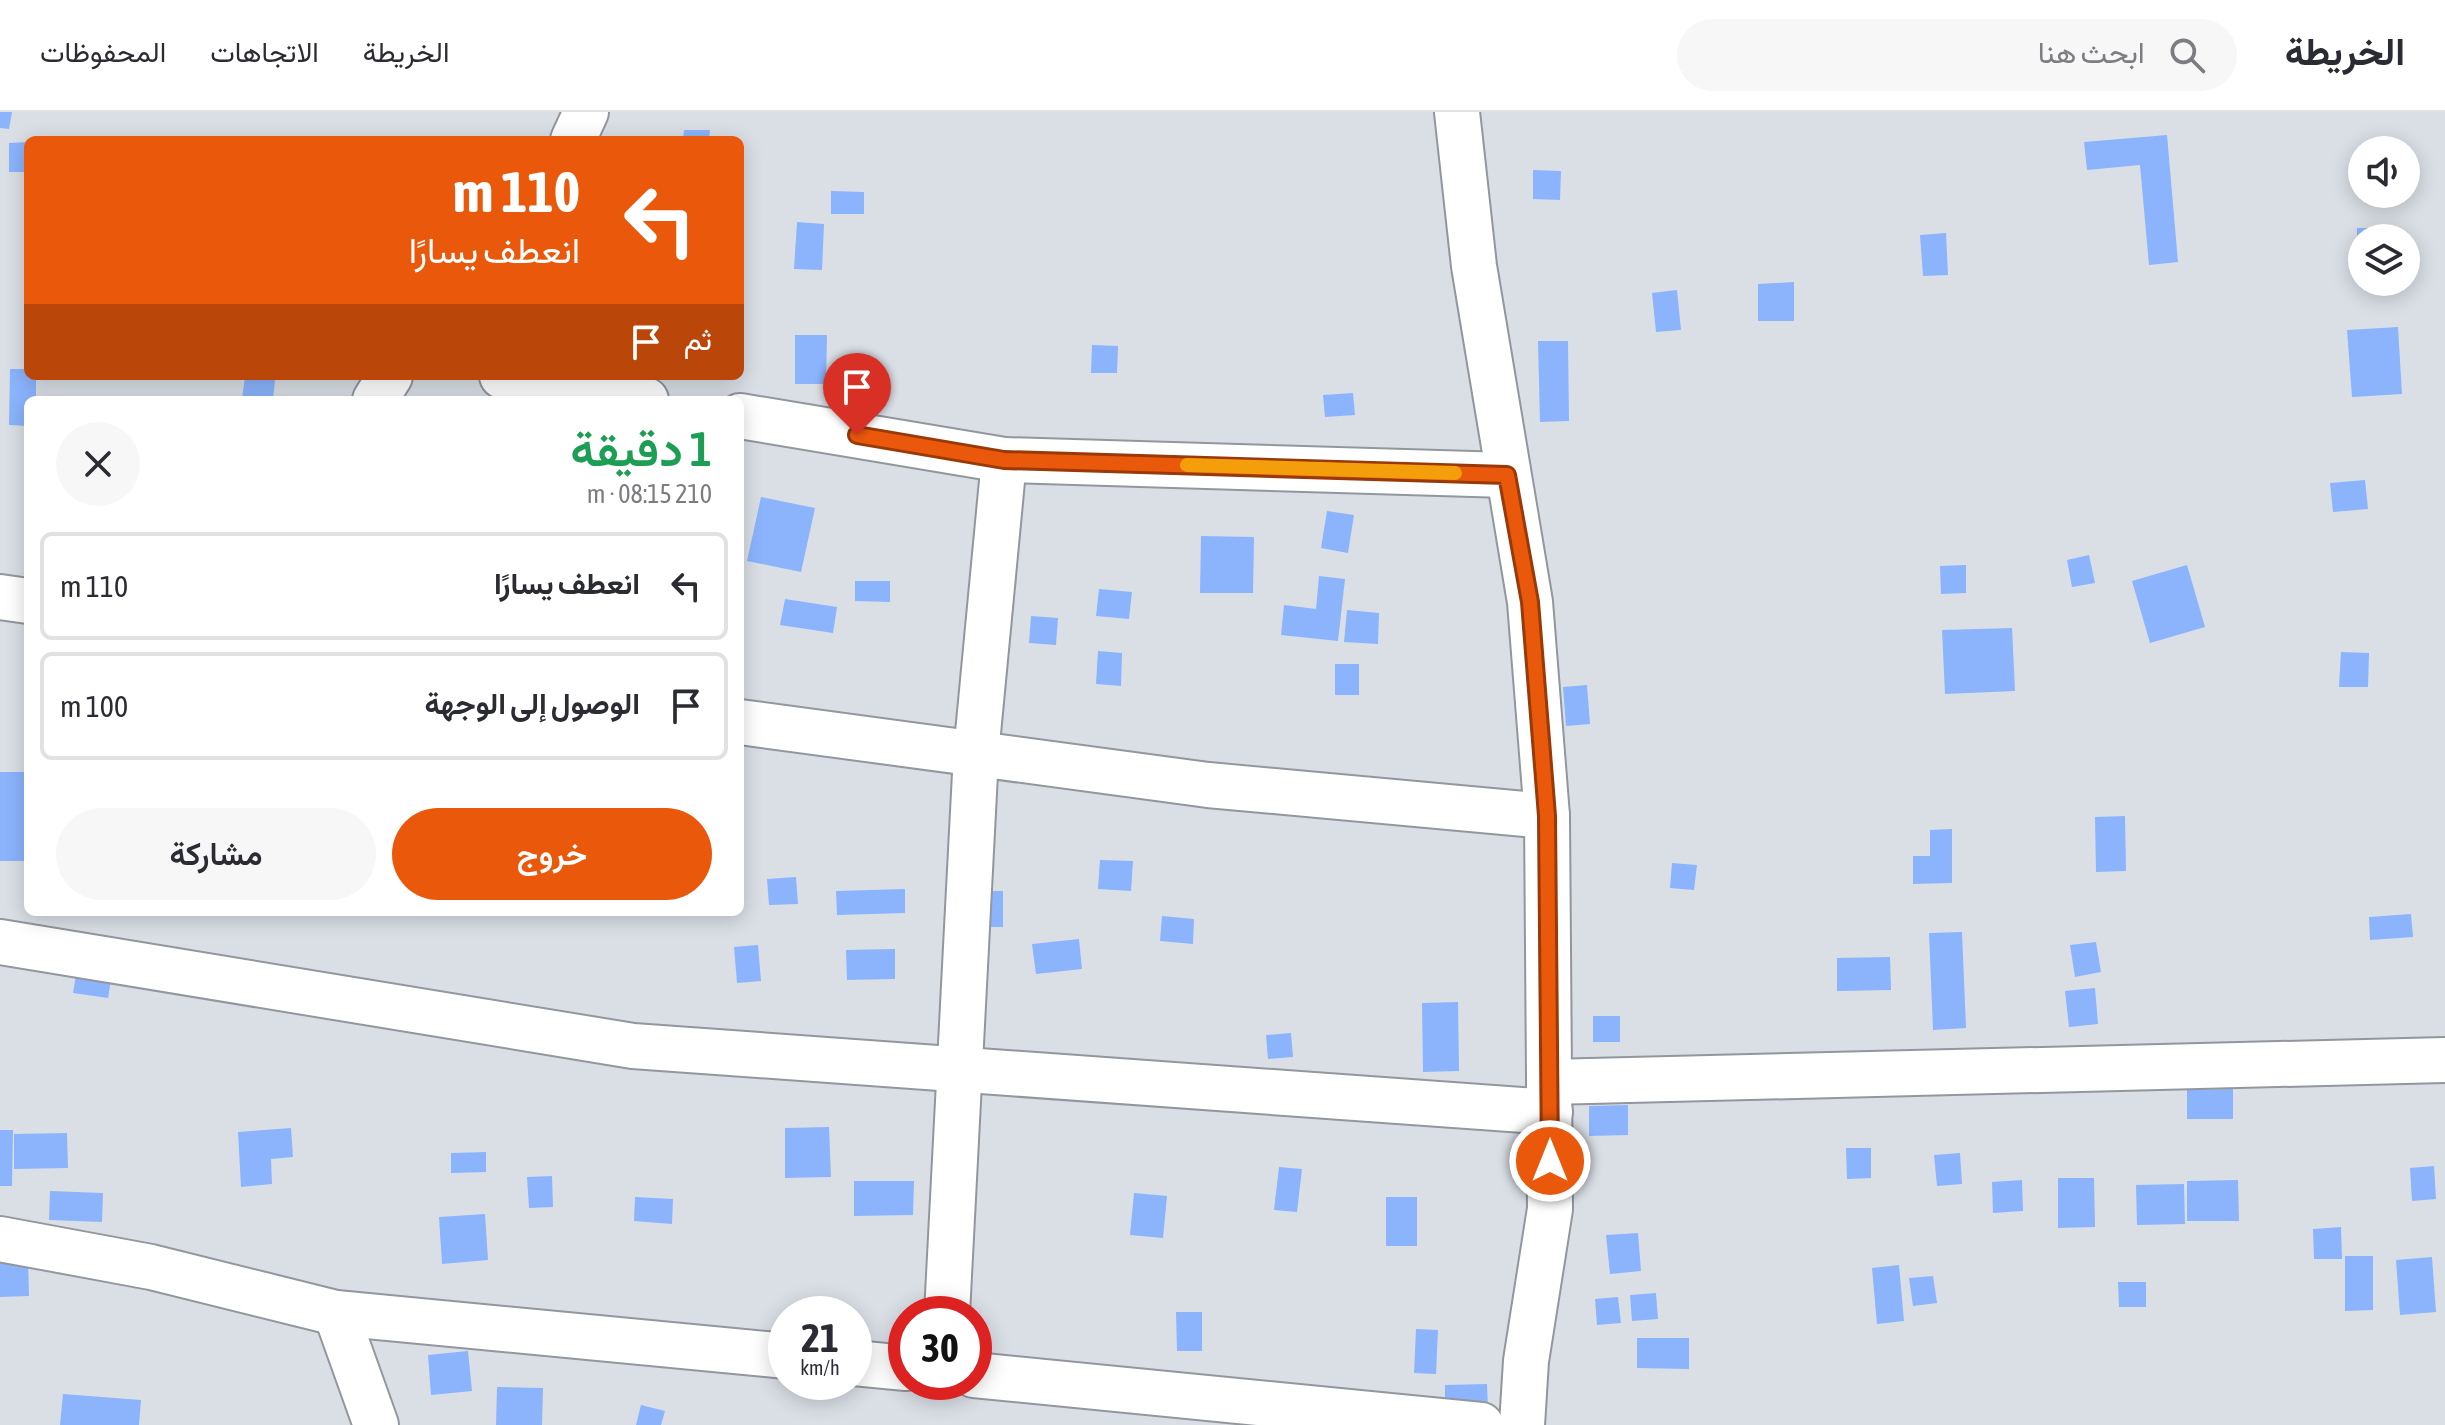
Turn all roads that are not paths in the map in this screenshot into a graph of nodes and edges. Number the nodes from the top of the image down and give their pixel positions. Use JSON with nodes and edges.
{"nodes":[{"id":1,"x":586,"y":112,"type":"edge"},
{"id":2,"x":1457,"y":112,"type":"edge"},
{"id":3,"x":575,"y":136,"type":"edge"},
{"id":4,"x":526,"y":380,"type":"edge"},
{"id":5,"x":622,"y":396,"type":"edge"},
{"id":6,"x":744,"y":417,"type":"edge"},
{"id":7,"x":1004,"y":460,"type":"junction"},
{"id":8,"x":1507,"y":475,"type":"junction"},
{"id":9,"x":0,"y":597,"type":"edge"},
{"id":10,"x":24,"y":600,"type":"edge"},
{"id":11,"x":744,"y":723,"type":"edge"},
{"id":12,"x":976,"y":754,"type":"junction"},
{"id":13,"x":1547,"y":816,"type":"junction"},
{"id":14,"x":0,"y":942,"type":"edge"},
{"id":15,"x":2445,"y":1060,"type":"edge"},
{"id":16,"x":959,"y":1070,"type":"junction"},
{"id":17,"x":1550,"y":1097,"type":"junction"},
{"id":18,"x":0,"y":1239,"type":"edge"},
{"id":19,"x":948,"y":1296,"type":"edge"},
{"id":20,"x":336,"y":1313,"type":"junction"},
{"id":21,"x":768,"y":1354,"type":"edge"},
{"id":22,"x":992,"y":1377,"type":"edge"},
{"id":23,"x":376,"y":1425,"type":"edge"},
{"id":24,"x":1481,"y":1425,"type":"edge"},
{"id":25,"x":1522,"y":1425,"type":"edge"}],
"edges":[{"from":1,"to":3,"type":"street"},
{"from":2,"to":8,"type":"street"},
{"from":4,"to":5,"type":"street"},
{"from":6,"to":7,"type":"street"},
{"from":7,"to":8,"type":"street"},
{"from":7,"to":12,"type":"street"},
{"from":8,"to":13,"type":"street"},
{"from":9,"to":10,"type":"street"},
{"from":11,"to":12,"type":"street"},
{"from":12,"to":13,"type":"street"},
{"from":12,"to":16,"type":"street"},
{"from":13,"to":17,"type":"street"},
{"from":14,"to":16,"type":"street"},
{"from":15,"to":17,"type":"street"},
{"from":16,"to":17,"type":"street"},
{"from":16,"to":19,"type":"street"},
{"from":17,"to":25,"type":"street"},
{"from":18,"to":20,"type":"street"},
{"from":20,"to":21,"type":"street"},
{"from":20,"to":23,"type":"street"},
{"from":22,"to":24,"type":"street"}]}
